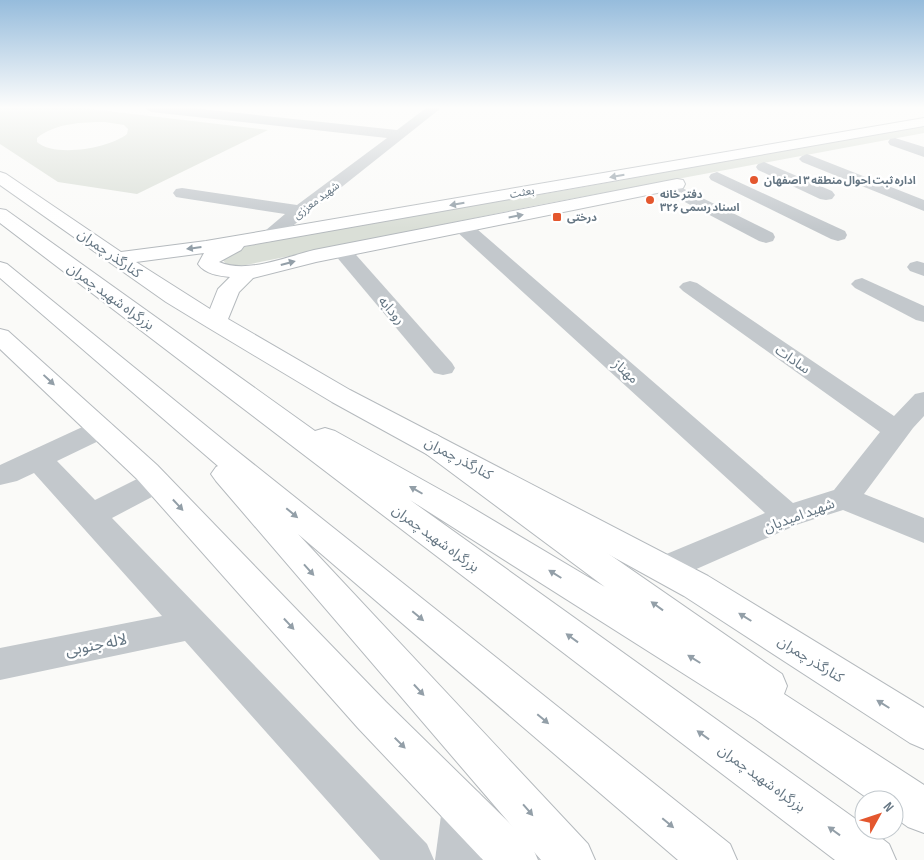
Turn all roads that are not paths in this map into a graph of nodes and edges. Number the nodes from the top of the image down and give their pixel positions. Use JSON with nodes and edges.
{"nodes":[{"id":1,"x":384,"y":148,"type":"edge"},
{"id":2,"x":774,"y":148,"type":"edge"},
{"id":3,"x":863,"y":148,"type":"edge"},
{"id":4,"x":807,"y":159,"type":"junction"},
{"id":5,"x":764,"y":167,"type":"junction"},
{"id":6,"x":0,"y":177,"type":"edge"},
{"id":7,"x":703,"y":179,"type":"junction"},
{"id":8,"x":668,"y":186,"type":"junction"},
{"id":9,"x":182,"y":193,"type":"dead end"},
{"id":10,"x":826,"y":195,"type":"dead end"},
{"id":11,"x":924,"y":206,"type":"edge"},
{"id":12,"x":301,"y":211,"type":"junction"},
{"id":13,"x":0,"y":214,"type":"edge"},
{"id":14,"x":463,"y":227,"type":"junction"},
{"id":15,"x":838,"y":235,"type":"dead end"},
{"id":16,"x":766,"y":237,"type":"dead end"},
{"id":17,"x":259,"y":238,"type":"junction"},
{"id":18,"x":342,"y":251,"type":"junction"},
{"id":19,"x":118,"y":258,"type":"junction"},
{"id":20,"x":0,"y":268,"type":"edge"},
{"id":21,"x":266,"y":269,"type":"junction"},
{"id":22,"x":862,"y":284,"type":"dead end"},
{"id":23,"x":690,"y":287,"type":"dead end"},
{"id":24,"x":924,"y":315,"type":"edge"},
{"id":25,"x":215,"y":322,"type":"junction"},
{"id":26,"x":6,"y":343,"type":"edge"},
{"id":27,"x":443,"y":368,"type":"dead end"},
{"id":28,"x":230,"y":383,"type":"junction"},
{"id":29,"x":924,"y":400,"type":"edge"},
{"id":30,"x":174,"y":414,"type":"junction"},
{"id":31,"x":101,"y":429,"type":"junction"},
{"id":32,"x":897,"y":430,"type":"junction"},
{"id":33,"x":427,"y":441,"type":"junction"},
{"id":34,"x":38,"y":459,"type":"junction"},
{"id":35,"x":0,"y":474,"type":"edge"},
{"id":36,"x":156,"y":482,"type":"junction"},
{"id":37,"x":844,"y":498,"type":"junction"},
{"id":38,"x":91,"y":516,"type":"junction"},
{"id":39,"x":788,"y":516,"type":"junction"},
{"id":40,"x":924,"y":531,"type":"edge"},
{"id":41,"x":664,"y":569,"type":"junction"},
{"id":42,"x":192,"y":625,"type":"junction"},
{"id":43,"x":0,"y":664,"type":"edge"},
{"id":44,"x":924,"y":730,"type":"edge"},
{"id":45,"x":924,"y":797,"type":"edge"},
{"id":46,"x":464,"y":808,"type":"junction"},
{"id":47,"x":924,"y":811,"type":"edge"},
{"id":48,"x":411,"y":860,"type":"edge"},
{"id":49,"x":458,"y":860,"type":"edge"},
{"id":50,"x":515,"y":860,"type":"edge"},
{"id":51,"x":572,"y":860,"type":"edge"},
{"id":52,"x":714,"y":860,"type":"edge"},
{"id":53,"x":873,"y":860,"type":"edge"}],
"edges":[{"from":1,"to":12,"type":"street","name":"شهید معززی"},
{"from":2,"to":17,"type":"main road","name":"بعثت","one_way":true},
{"from":3,"to":4,"type":"main road","name":"بعثت"},
{"from":4,"to":5,"type":"main road","name":"بعثت"},
{"from":4,"to":11,"type":"street"},
{"from":5,"to":7,"type":"main road","name":"بعثت"},
{"from":5,"to":10,"type":"street"},
{"from":6,"to":19,"type":"main road","name":"کنارگذر چمران"},
{"from":7,"to":8,"type":"main road","name":"بعثت"},
{"from":7,"to":15,"type":"street"},
{"from":14,"to":8,"type":"main road","name":"بعثت","one_way":true},
{"from":8,"to":16,"type":"street"},
{"from":9,"to":12,"type":"street"},
{"from":12,"to":17,"type":"street","name":"شهید معززی"},
{"from":13,"to":28,"type":"main road","name":"بزرگراه شهید چمران"},
{"from":14,"to":18,"type":"main road","name":"بعثت"},
{"from":14,"to":39,"type":"street","name":"مهناز"},
{"from":17,"to":19,"type":"main road","name":"بعثت","one_way":true},
{"from":17,"to":21,"type":"main road"},
{"from":21,"to":18,"type":"main road","name":"بعثت","one_way":true},
{"from":18,"to":27,"type":"street","name":"رودابه"},
{"from":19,"to":25,"type":"main road","name":"کنارگذر چمران"},
{"from":20,"to":30,"type":"main road"},
{"from":21,"to":25,"type":"main road","name":"بعثت"},
{"from":22,"to":24,"type":"street"},
{"from":23,"to":32,"type":"street","name":"سادات"},
{"from":25,"to":33,"type":"main road","name":"کنارگذر چمران"},
{"from":26,"to":31,"type":"main road","one_way":true},
{"from":47,"to":28,"type":"main road","one_way":true},
{"from":53,"to":28,"type":"main road","name":"بزرگراه شهید چمران","one_way":true},
{"from":29,"to":32,"type":"street","name":"شهید امیدیان"},
{"from":30,"to":51,"type":"main road","one_way":true},
{"from":30,"to":52,"type":"main road","one_way":true},
{"from":31,"to":34,"type":"street"},
{"from":31,"to":36,"type":"main road"},
{"from":32,"to":37,"type":"street","name":"شهید امیدیان"},
{"from":33,"to":41,"type":"main road","name":"کنارگذر چمران"},
{"from":45,"to":33,"type":"main road","one_way":true},
{"from":34,"to":35,"type":"street"},
{"from":34,"to":38,"type":"street"},
{"from":36,"to":38,"type":"street"},
{"from":36,"to":46,"type":"main road","one_way":true},
{"from":37,"to":39,"type":"street","name":"شهید امیدیان"},
{"from":37,"to":40,"type":"street"},
{"from":38,"to":42,"type":"street"},
{"from":39,"to":41,"type":"street","name":"شهید امیدیان"},
{"from":44,"to":41,"type":"main road","name":"کنارگذر چمران","one_way":true},
{"from":42,"to":43,"type":"street","name":"لاله جنوبی"},
{"from":42,"to":48,"type":"street"},
{"from":46,"to":49,"type":"street"},
{"from":46,"to":50,"type":"main road"}]}
